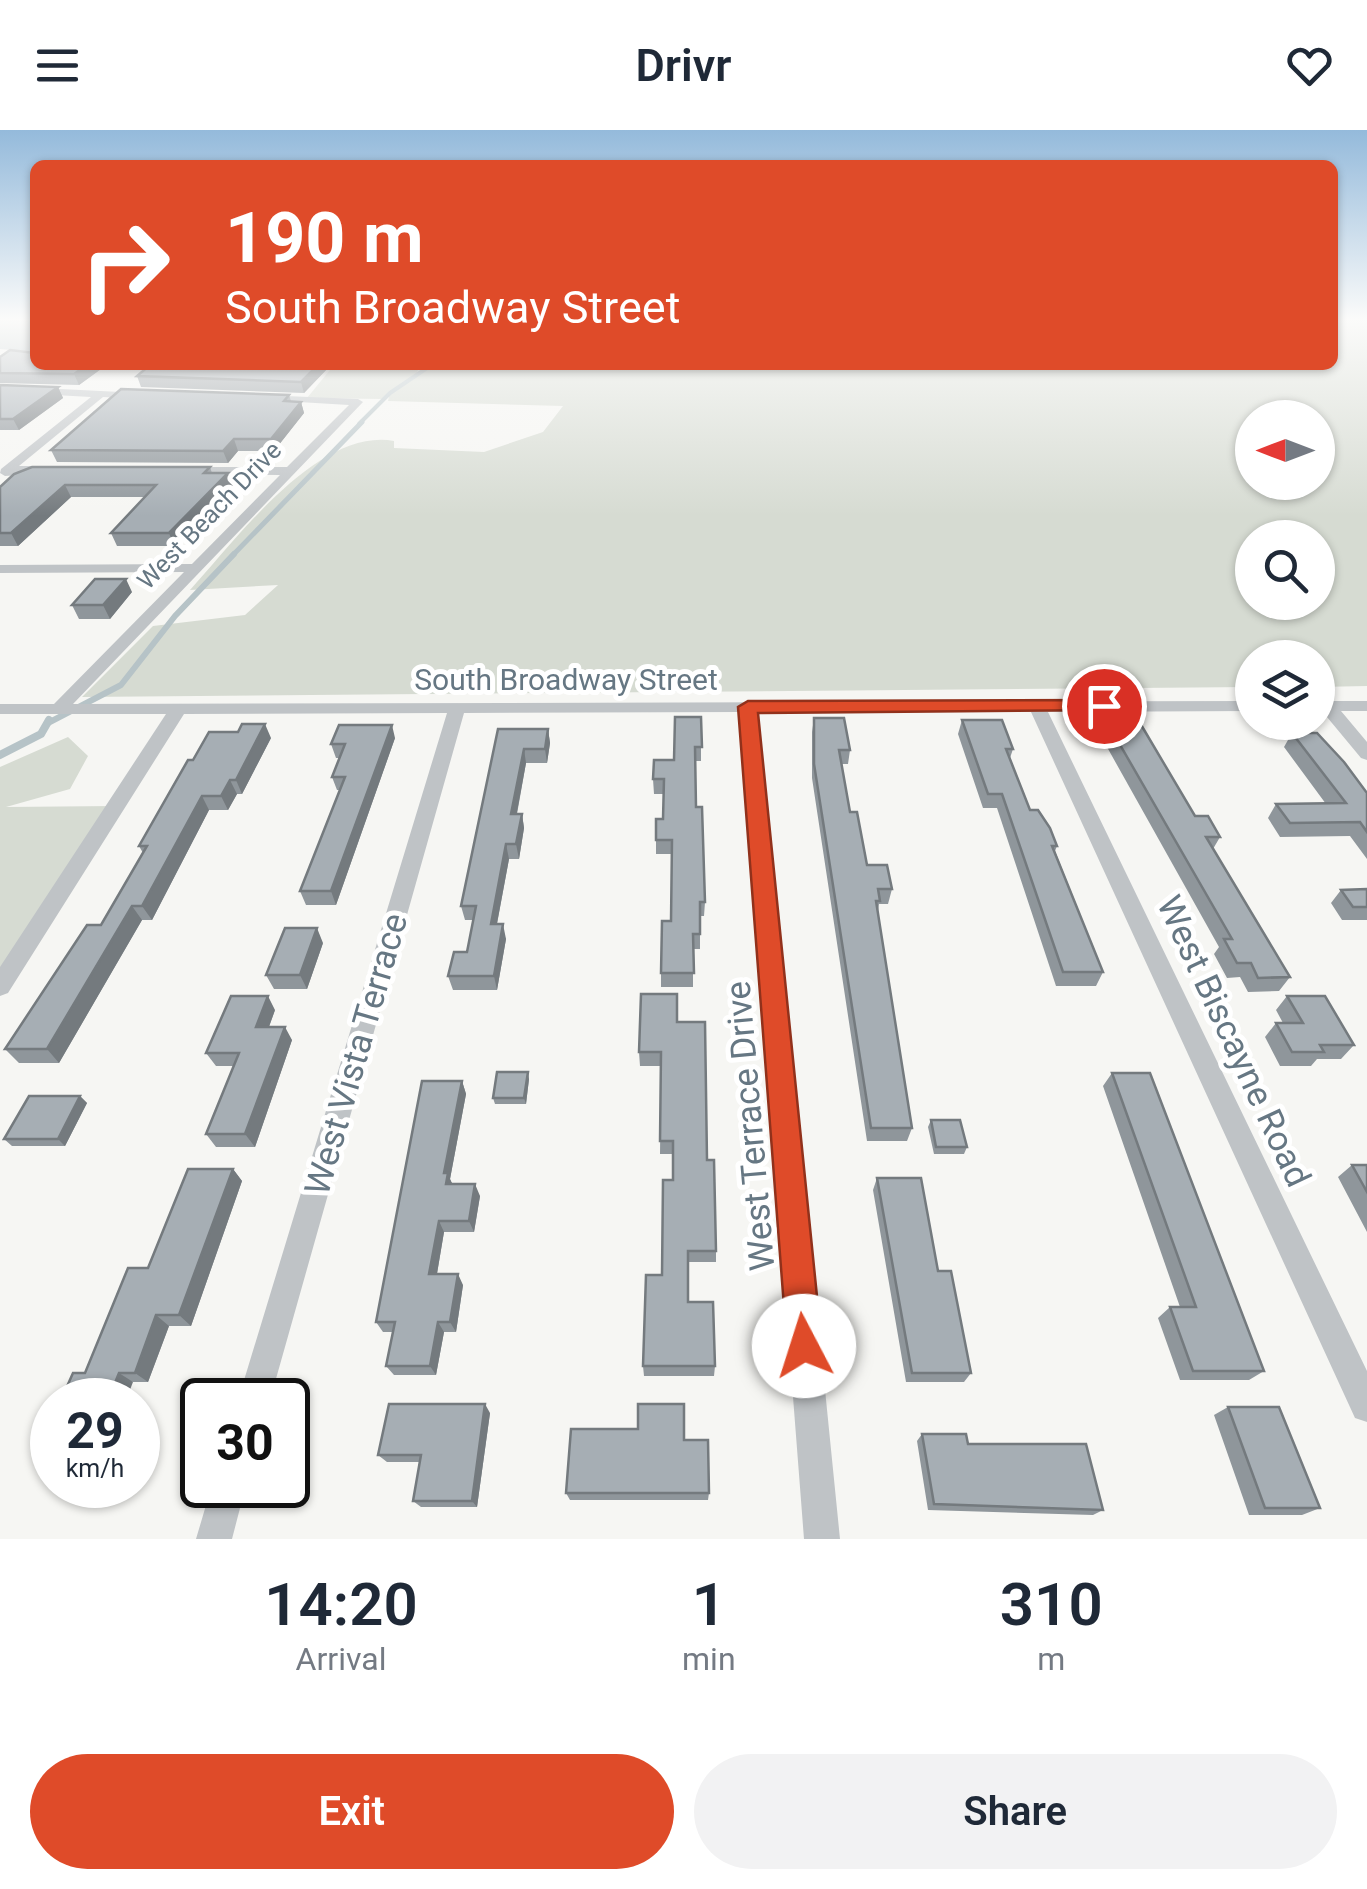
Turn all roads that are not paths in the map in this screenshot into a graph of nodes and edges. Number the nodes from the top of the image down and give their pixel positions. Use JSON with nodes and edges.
{"nodes":[{"id":1,"x":0,"y":389,"type":"edge"},
{"id":2,"x":100,"y":396,"type":"junction"},
{"id":3,"x":156,"y":396,"type":"edge"},
{"id":4,"x":250,"y":397,"type":"edge"},
{"id":5,"x":60,"y":470,"type":"edge"},
{"id":6,"x":174,"y":470,"type":"edge"},
{"id":7,"x":290,"y":471,"type":"junction"},
{"id":8,"x":4,"y":473,"type":"edge"},
{"id":9,"x":196,"y":568,"type":"junction"},
{"id":10,"x":0,"y":569,"type":"edge"},
{"id":11,"x":1037,"y":706,"type":"junction"},
{"id":12,"x":1235,"y":706,"type":"edge"},
{"id":13,"x":1335,"y":706,"type":"edge"},
{"id":14,"x":1367,"y":706,"type":"edge"},
{"id":15,"x":748,"y":707,"type":"junction"},
{"id":16,"x":457,"y":708,"type":"junction"},
{"id":17,"x":0,"y":709,"type":"edge"},
{"id":18,"x":58,"y":709,"type":"junction"},
{"id":19,"x":178,"y":709,"type":"junction"},
{"id":20,"x":1335,"y":720,"type":"edge"},
{"id":21,"x":1367,"y":754,"type":"edge"},
{"id":22,"x":0,"y":986,"type":"edge"},
{"id":23,"x":260,"y":1378,"type":"edge"},
{"id":24,"x":1367,"y":1406,"type":"edge"},
{"id":25,"x":223,"y":1508,"type":"edge"},
{"id":26,"x":214,"y":1539,"type":"edge"},
{"id":27,"x":822,"y":1539,"type":"edge"}],
"edges":[{"from":1,"to":2,"type":"street"},
{"from":2,"to":3,"type":"street"},
{"from":2,"to":8,"type":"street"},
{"from":4,"to":7,"type":"street","name":"West Beach Drive"},
{"from":5,"to":8,"type":"street"},
{"from":6,"to":7,"type":"street"},
{"from":7,"to":9,"type":"street","name":"West Beach Drive"},
{"from":9,"to":10,"type":"street"},
{"from":9,"to":18,"type":"street","name":"West Beach Drive"},
{"from":11,"to":12,"type":"street","name":"South Broadway Street"},
{"from":11,"to":15,"type":"street","name":"South Broadway Street"},
{"from":11,"to":24,"type":"street","name":"West Biscayne Road"},
{"from":13,"to":14,"type":"street"},
{"from":15,"to":16,"type":"street","name":"South Broadway Street"},
{"from":15,"to":27,"type":"street","name":"West Terrace Drive"},
{"from":16,"to":19,"type":"street","name":"South Broadway Street"},
{"from":16,"to":23,"type":"street","name":"West Vista Terrace"},
{"from":17,"to":18,"type":"street","name":"South Broadway Street"},
{"from":18,"to":19,"type":"street","name":"South Broadway Street"},
{"from":19,"to":22,"type":"street"},
{"from":20,"to":21,"type":"street"},
{"from":25,"to":26,"type":"street"}]}
